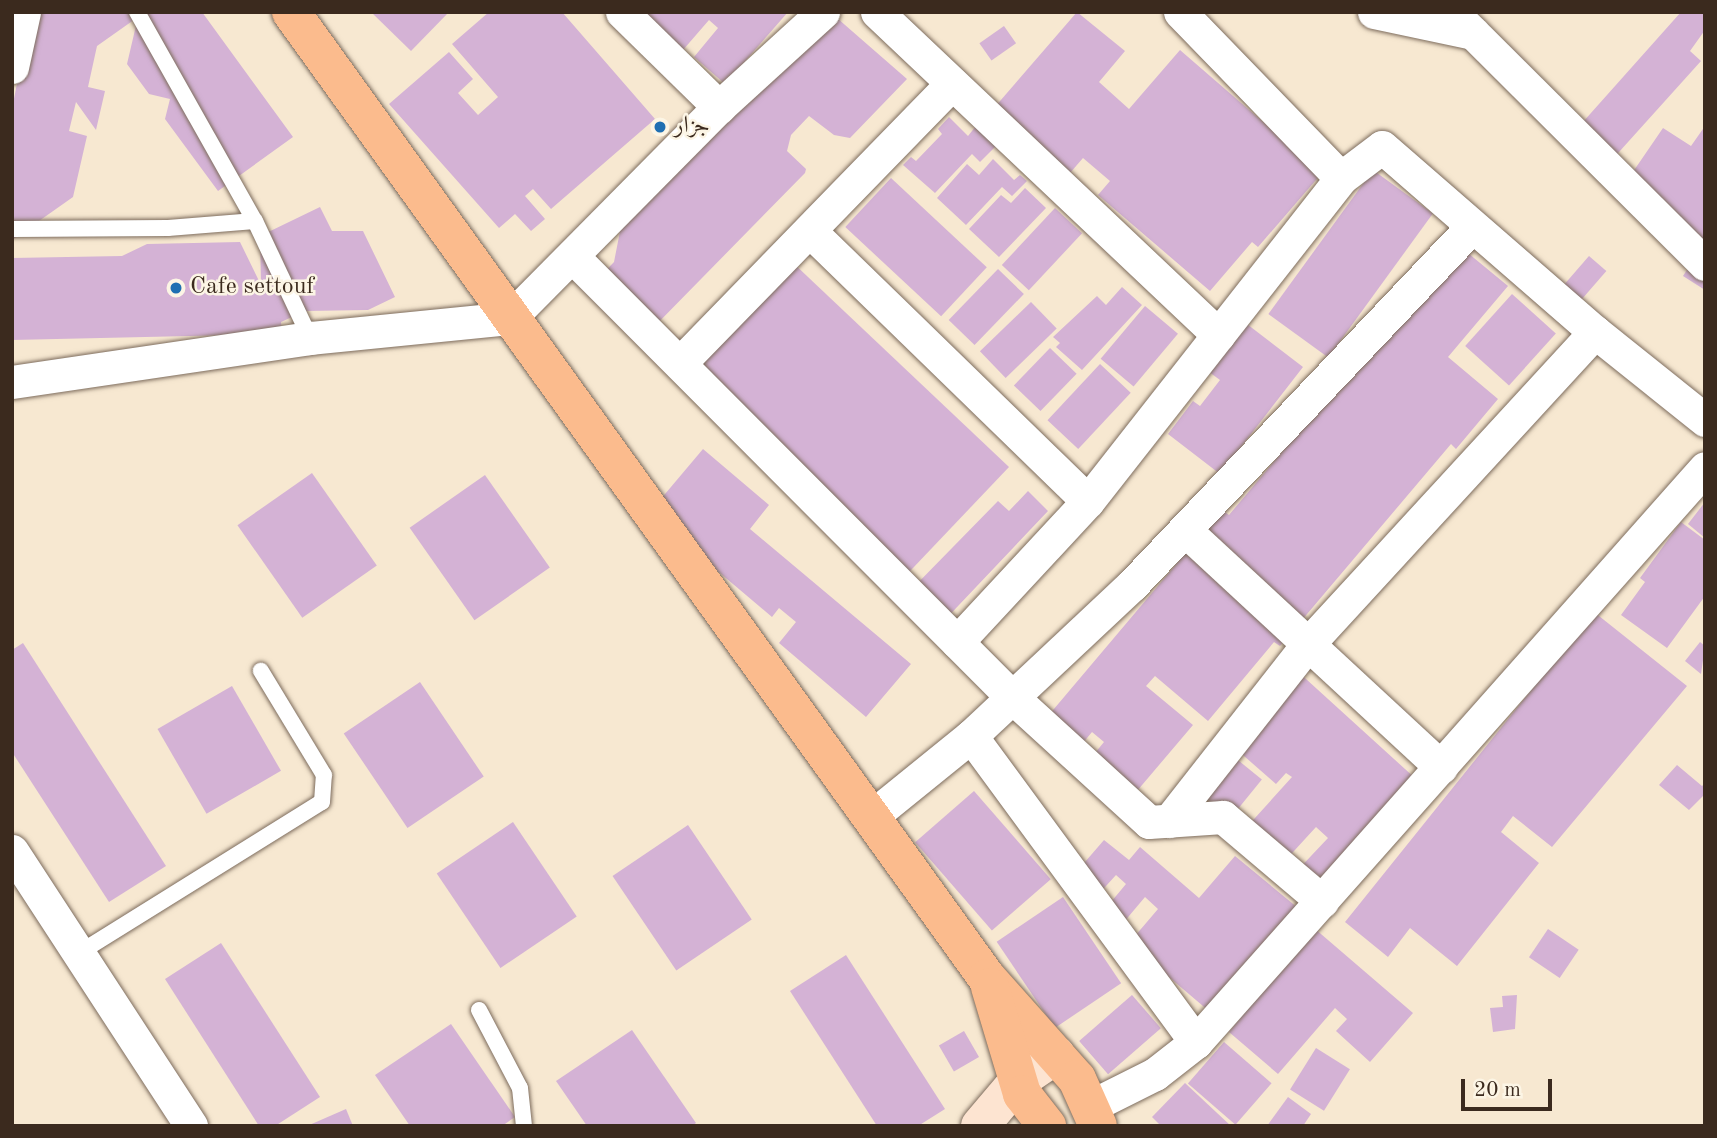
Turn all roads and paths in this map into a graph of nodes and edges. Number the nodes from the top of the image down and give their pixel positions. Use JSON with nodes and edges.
{"nodes":[{"id":1,"x":24,"y":12,"type":"edge"},
{"id":2,"x":137,"y":12,"type":"edge"},
{"id":3,"x":291,"y":12,"type":"edge"},
{"id":4,"x":622,"y":12,"type":"edge"},
{"id":5,"x":823,"y":12,"type":"edge"},
{"id":6,"x":877,"y":12,"type":"edge"},
{"id":7,"x":1180,"y":12,"type":"edge"},
{"id":8,"x":1374,"y":12,"type":"edge"},
{"id":9,"x":1462,"y":22,"type":"edge"},
{"id":10,"x":14,"y":56,"type":"edge"},
{"id":11,"x":953,"y":83,"type":"junction"},
{"id":12,"x":719,"y":107,"type":"junction"},
{"id":13,"x":1341,"y":178,"type":"junction"},
{"id":14,"x":256,"y":221,"type":"junction"},
{"id":15,"x":1472,"y":226,"type":"junction"},
{"id":16,"x":12,"y":229,"type":"edge"},
{"id":17,"x":811,"y":232,"type":"junction"},
{"id":18,"x":572,"y":256,"type":"junction"},
{"id":19,"x":1705,"y":264,"type":"edge"},
{"id":20,"x":510,"y":318,"type":"junction"},
{"id":21,"x":1595,"y":332,"type":"junction"},
{"id":22,"x":1219,"y":335,"type":"junction"},
{"id":23,"x":310,"y":338,"type":"junction"},
{"id":24,"x":680,"y":363,"type":"junction"},
{"id":25,"x":12,"y":382,"type":"edge"},
{"id":26,"x":1705,"y":420,"type":"edge"},
{"id":27,"x":1705,"y":468,"type":"edge"},
{"id":28,"x":1088,"y":501,"type":"junction"},
{"id":29,"x":1185,"y":530,"type":"junction"},
{"id":30,"x":957,"y":642,"type":"junction"},
{"id":31,"x":1308,"y":644,"type":"junction"},
{"id":32,"x":261,"y":671,"type":"dead end"},
{"id":33,"x":1012,"y":697,"type":"junction"},
{"id":34,"x":971,"y":736,"type":"junction"},
{"id":35,"x":1441,"y":767,"type":"junction"},
{"id":36,"x":871,"y":817,"type":"junction"},
{"id":37,"x":1169,"y":821,"type":"junction"},
{"id":38,"x":12,"y":851,"type":"edge"},
{"id":39,"x":1322,"y":901,"type":"junction"},
{"id":40,"x":79,"y":953,"type":"junction"},
{"id":41,"x":987,"y":978,"type":"junction"},
{"id":42,"x":479,"y":1010,"type":"dead end"},
{"id":43,"x":1196,"y":1042,"type":"junction"},
{"id":44,"x":1056,"y":1055,"type":"junction"},
{"id":45,"x":1018,"y":1081,"type":"junction"},
{"id":46,"x":1094,"y":1116,"type":"edge"},
{"id":47,"x":1047,"y":1125,"type":"edge"},
{"id":48,"x":191,"y":1126,"type":"edge"},
{"id":49,"x":524,"y":1126,"type":"edge"},
{"id":50,"x":980,"y":1126,"type":"edge"},
{"id":51,"x":1040,"y":1126,"type":"edge"}],
"edges":[{"from":1,"to":10,"type":"street"},
{"from":2,"to":14,"type":"lane"},
{"from":3,"to":20,"type":"main road"},
{"from":4,"to":12,"type":"street"},
{"from":5,"to":12,"type":"street"},
{"from":6,"to":11,"type":"street"},
{"from":7,"to":13,"type":"street"},
{"from":8,"to":9,"type":"street"},
{"from":9,"to":19,"type":"street"},
{"from":11,"to":17,"type":"street"},
{"from":11,"to":22,"type":"street"},
{"from":12,"to":18,"type":"street"},
{"from":13,"to":15,"type":"street"},
{"from":13,"to":22,"type":"street"},
{"from":14,"to":16,"type":"lane"},
{"from":14,"to":23,"type":"lane"},
{"from":15,"to":21,"type":"street"},
{"from":15,"to":29,"type":"street"},
{"from":17,"to":24,"type":"street"},
{"from":17,"to":28,"type":"street"},
{"from":18,"to":20,"type":"street"},
{"from":18,"to":24,"type":"street"},
{"from":20,"to":23,"type":"street"},
{"from":20,"to":36,"type":"main road"},
{"from":21,"to":26,"type":"street"},
{"from":21,"to":31,"type":"street"},
{"from":22,"to":28,"type":"street"},
{"from":23,"to":25,"type":"street"},
{"from":24,"to":30,"type":"street"},
{"from":27,"to":35,"type":"street"},
{"from":28,"to":30,"type":"street"},
{"from":29,"to":31,"type":"street"},
{"from":29,"to":33,"type":"street"},
{"from":30,"to":33,"type":"street"},
{"from":31,"to":35,"type":"street"},
{"from":31,"to":37,"type":"street"},
{"from":32,"to":40,"type":"lane"},
{"from":33,"to":34,"type":"street"},
{"from":33,"to":37,"type":"street"},
{"from":34,"to":36,"type":"street"},
{"from":34,"to":43,"type":"street"},
{"from":35,"to":39,"type":"street"},
{"from":36,"to":41,"type":"main road"},
{"from":37,"to":39,"type":"street"},
{"from":38,"to":40,"type":"street"},
{"from":39,"to":43,"type":"street"},
{"from":40,"to":48,"type":"street"},
{"from":41,"to":44,"type":"main road"},
{"from":41,"to":45,"type":"main road"},
{"from":42,"to":49,"type":"lane"},
{"from":43,"to":46,"type":"street"},
{"from":44,"to":45,"type":"main road"},
{"from":44,"to":46,"type":"main road"},
{"from":45,"to":47,"type":"main road"},
{"from":45,"to":50,"type":"main road"},
{"from":46,"to":47,"type":"main road"},
{"from":47,"to":51,"type":"main road"}]}
